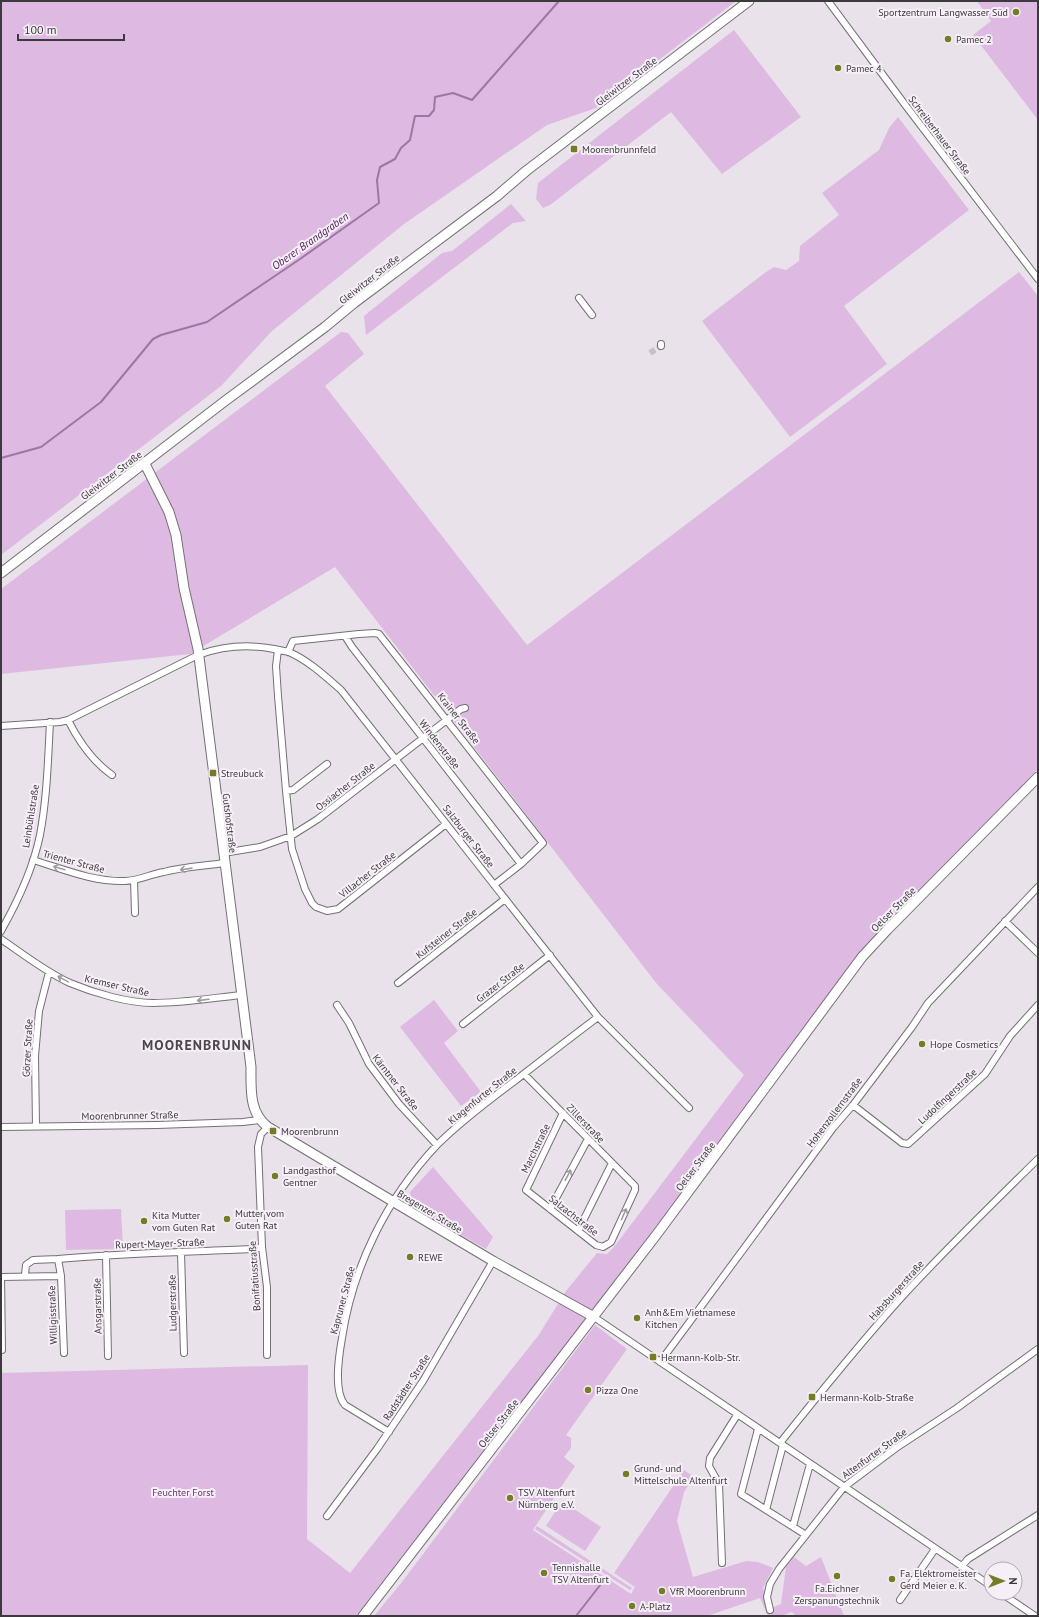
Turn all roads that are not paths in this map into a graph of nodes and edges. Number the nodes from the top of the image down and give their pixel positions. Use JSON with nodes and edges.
{"nodes":[{"id":1,"x":749,"y":1,"type":"edge"},
{"id":2,"x":828,"y":1,"type":"edge"},
{"id":3,"x":1038,"y":279,"type":"edge"},
{"id":4,"x":579,"y":298,"type":"dead end"},
{"id":5,"x":592,"y":315,"type":"dead end"},
{"id":6,"x":145,"y":464,"type":"junction"},
{"id":7,"x":1,"y":573,"type":"edge"},
{"id":8,"x":346,"y":636,"type":"junction"},
{"id":9,"x":278,"y":650,"type":"junction"},
{"id":10,"x":288,"y":652,"type":"junction"},
{"id":11,"x":198,"y":655,"type":"junction"},
{"id":12,"x":466,"y":708,"type":"dead end"},
{"id":13,"x":447,"y":719,"type":"junction"},
{"id":14,"x":68,"y":720,"type":"junction"},
{"id":15,"x":50,"y":722,"type":"junction"},
{"id":16,"x":1,"y":726,"type":"edge"},
{"id":17,"x":422,"y":738,"type":"junction"},
{"id":18,"x":396,"y":760,"type":"junction"},
{"id":19,"x":327,"y":764,"type":"dead end"},
{"id":20,"x":112,"y":775,"type":"dead end"},
{"id":21,"x":1038,"y":777,"type":"edge"},
{"id":22,"x":286,"y":791,"type":"junction"},
{"id":23,"x":446,"y":824,"type":"junction"},
{"id":24,"x":291,"y":836,"type":"junction"},
{"id":25,"x":223,"y":853,"type":"junction"},
{"id":26,"x":33,"y":860,"type":"junction"},
{"id":27,"x":224,"y":863,"type":"junction"},
{"id":28,"x":521,"y":864,"type":"junction"},
{"id":29,"x":134,"y":880,"type":"junction"},
{"id":30,"x":494,"y":885,"type":"junction"},
{"id":31,"x":1038,"y":887,"type":"edge"},
{"id":32,"x":505,"y":899,"type":"junction"},
{"id":33,"x":135,"y":913,"type":"dead end"},
{"id":34,"x":1005,"y":921,"type":"junction"},
{"id":35,"x":1,"y":930,"type":"edge"},
{"id":36,"x":1,"y":939,"type":"edge"},
{"id":37,"x":1038,"y":953,"type":"edge"},
{"id":38,"x":550,"y":955,"type":"junction"},
{"id":39,"x":49,"y":972,"type":"junction"},
{"id":40,"x":398,"y":983,"type":"dead end"},
{"id":41,"x":241,"y":995,"type":"junction"},
{"id":42,"x":337,"y":1005,"type":"dead end"},
{"id":43,"x":1038,"y":1005,"type":"edge"},
{"id":44,"x":598,"y":1017,"type":"junction"},
{"id":45,"x":463,"y":1024,"type":"dead end"},
{"id":46,"x":524,"y":1074,"type":"junction"},
{"id":47,"x":853,"y":1105,"type":"junction"},
{"id":48,"x":689,"y":1108,"type":"dead end"},
{"id":49,"x":563,"y":1113,"type":"junction"},
{"id":50,"x":259,"y":1120,"type":"junction"},
{"id":51,"x":36,"y":1126,"type":"junction"},
{"id":52,"x":1,"y":1127,"type":"edge"},
{"id":53,"x":268,"y":1128,"type":"junction"},
{"id":54,"x":588,"y":1139,"type":"junction"},
{"id":55,"x":437,"y":1145,"type":"junction"},
{"id":56,"x":1038,"y":1159,"type":"edge"},
{"id":57,"x":612,"y":1163,"type":"junction"},
{"id":58,"x":526,"y":1190,"type":"joint"},
{"id":59,"x":393,"y":1202,"type":"junction"},
{"id":60,"x":550,"y":1209,"type":"junction"},
{"id":61,"x":578,"y":1231,"type":"junction"},
{"id":62,"x":611,"y":1242,"type":"joint"},
{"id":63,"x":262,"y":1247,"type":"junction"},
{"id":64,"x":181,"y":1253,"type":"junction"},
{"id":65,"x":106,"y":1255,"type":"junction"},
{"id":66,"x":58,"y":1259,"type":"junction"},
{"id":67,"x":493,"y":1261,"type":"junction"},
{"id":68,"x":25,"y":1275,"type":"junction"},
{"id":69,"x":61,"y":1276,"type":"junction"},
{"id":70,"x":1,"y":1277,"type":"edge"},
{"id":71,"x":594,"y":1317,"type":"junction"},
{"id":72,"x":1038,"y":1349,"type":"edge"},
{"id":73,"x":2,"y":1350,"type":"dead end"},
{"id":74,"x":64,"y":1353,"type":"dead end"},
{"id":75,"x":184,"y":1353,"type":"dead end"},
{"id":76,"x":267,"y":1355,"type":"dead end"},
{"id":77,"x":108,"y":1356,"type":"dead end"},
{"id":78,"x":660,"y":1362,"type":"junction"},
{"id":79,"x":737,"y":1415,"type":"junction"},
{"id":80,"x":758,"y":1428,"type":"junction"},
{"id":81,"x":389,"y":1432,"type":"junction"},
{"id":82,"x":781,"y":1444,"type":"junction"},
{"id":83,"x":810,"y":1464,"type":"junction"},
{"id":84,"x":844,"y":1488,"type":"junction"},
{"id":85,"x":766,"y":1510,"type":"junction"},
{"id":86,"x":327,"y":1516,"type":"dead end"},
{"id":87,"x":1038,"y":1516,"type":"edge"},
{"id":88,"x":793,"y":1526,"type":"junction"},
{"id":89,"x":806,"y":1534,"type":"junction"},
{"id":90,"x":936,"y":1549,"type":"junction"},
{"id":91,"x":722,"y":1563,"type":"dead end"},
{"id":92,"x":962,"y":1566,"type":"junction"},
{"id":93,"x":983,"y":1580,"type":"edge"},
{"id":94,"x":900,"y":1600,"type":"dead end"},
{"id":95,"x":1013,"y":1601,"type":"edge"},
{"id":96,"x":770,"y":1610,"type":"dead end"},
{"id":97,"x":363,"y":1616,"type":"edge"},
{"id":98,"x":1035,"y":1616,"type":"edge"}],
"edges":[{"from":1,"to":6,"type":"main road","name":"Gleiwitzer Straße"},
{"from":2,"to":3,"type":"street","name":"Schreiberhauer Straße"},
{"from":4,"to":5,"type":"street"},
{"from":6,"to":7,"type":"main road","name":"Gleiwitzer Straße"},
{"from":6,"to":11,"type":"main road","name":"Gutshofstraße"},
{"from":8,"to":10,"type":"street","name":"Krainer Straße"},
{"from":8,"to":13,"type":"street","name":"Krainer Straße"},
{"from":8,"to":17,"type":"street","name":"Windenstraße"},
{"from":9,"to":10,"type":"street","name":"Salzburger Straße"},
{"from":9,"to":11,"type":"street","name":"Salzburger Straße"},
{"from":9,"to":22,"type":"street","name":"Villacher Straße"},
{"from":10,"to":18,"type":"street","name":"Salzburger Straße"},
{"from":11,"to":14,"type":"street"},
{"from":11,"to":25,"type":"main road","name":"Gutshofstraße"},
{"from":12,"to":13,"type":"street","name":"Ossiacher Straße"},
{"from":13,"to":17,"type":"street","name":"Ossiacher Straße"},
{"from":13,"to":28,"type":"street","name":"Krainer Straße"},
{"from":14,"to":15,"type":"street"},
{"from":14,"to":20,"type":"street"},
{"from":15,"to":16,"type":"street"},
{"from":15,"to":26,"type":"street","name":"Leinbühlstraße"},
{"from":17,"to":18,"type":"street","name":"Ossiacher Straße"},
{"from":17,"to":28,"type":"street","name":"Windenstraße"},
{"from":18,"to":23,"type":"street","name":"Salzburger Straße"},
{"from":18,"to":24,"type":"street","name":"Ossiacher Straße"},
{"from":19,"to":22,"type":"street"},
{"from":21,"to":71,"type":"main road","name":"Oelser Straße"},
{"from":22,"to":24,"type":"street","name":"Villacher Straße"},
{"from":23,"to":24,"type":"street","name":"Villacher Straße"},
{"from":23,"to":30,"type":"street","name":"Salzburger Straße"},
{"from":24,"to":25,"type":"street","name":"Ossiacher Straße"},
{"from":25,"to":27,"type":"main road","name":"Gutshofstraße"},
{"from":29,"to":26,"type":"street","name":"Trienter Straße","one_way":true},
{"from":26,"to":35,"type":"street","name":"Leinbühlstraße"},
{"from":27,"to":29,"type":"street","name":"Trienter Straße","one_way":true},
{"from":27,"to":41,"type":"main road","name":"Gutshofstraße"},
{"from":28,"to":30,"type":"street","name":"Krainer Straße"},
{"from":29,"to":33,"type":"street"},
{"from":30,"to":32,"type":"street","name":"Salzburger Straße"},
{"from":31,"to":34,"type":"street","name":"Hohenzollernstraße"},
{"from":32,"to":38,"type":"street","name":"Salzburger Straße"},
{"from":32,"to":40,"type":"street","name":"Kufsteiner Straße"},
{"from":34,"to":37,"type":"street"},
{"from":34,"to":47,"type":"street","name":"Hohenzollernstraße"},
{"from":36,"to":39,"type":"street","name":"Kremser Straße"},
{"from":38,"to":44,"type":"street","name":"Salzburger Straße"},
{"from":38,"to":45,"type":"street","name":"Grazer Straße"},
{"from":41,"to":39,"type":"street","name":"Kremser Straße","one_way":true},
{"from":39,"to":51,"type":"street","name":"Görzer Straße"},
{"from":41,"to":50,"type":"main road","name":"Gutshofstraße"},
{"from":42,"to":55,"type":"street","name":"Kärntner Straße"},
{"from":43,"to":47,"type":"street","name":"Ludolfingerstraße"},
{"from":44,"to":46,"type":"street","name":"Klagenfurter Straße"},
{"from":44,"to":48,"type":"street","name":"Salzburger Straße"},
{"from":46,"to":49,"type":"street","name":"Zillerstraße"},
{"from":46,"to":55,"type":"street","name":"Klagenfurter Straße"},
{"from":47,"to":78,"type":"street","name":"Hohenzollernstraße"},
{"from":49,"to":54,"type":"street","name":"Zillerstraße"},
{"from":49,"to":58,"type":"street","name":"Marchstraße"},
{"from":50,"to":51,"type":"street","name":"Moorenbrunner Straße"},
{"from":50,"to":53,"type":"main road","name":"Bregenzer Straße"},
{"from":51,"to":52,"type":"street","name":"Moorenbrunner Straße"},
{"from":53,"to":59,"type":"main road","name":"Bregenzer Straße"},
{"from":53,"to":63,"type":"street","name":"Bonifatiusstraße"},
{"from":54,"to":57,"type":"street","name":"Zillerstraße"},
{"from":60,"to":54,"type":"street","one_way":true},
{"from":55,"to":59,"type":"street","name":"Klagenfurter Straße"},
{"from":56,"to":82,"type":"street","name":"Habsburgerstraße"},
{"from":57,"to":61,"type":"street"},
{"from":62,"to":57,"type":"street","name":"Zillerstraße","one_way":true},
{"from":58,"to":60,"type":"street","name":"Salzachstraße"},
{"from":59,"to":67,"type":"main road","name":"Bregenzer Straße"},
{"from":59,"to":81,"type":"street","name":"Kapruner Straße"},
{"from":60,"to":61,"type":"street","name":"Salzachstraße"},
{"from":61,"to":62,"type":"street","name":"Salzachstraße"},
{"from":63,"to":64,"type":"street","name":"Rupert-Mayer-Straße"},
{"from":63,"to":76,"type":"street","name":"Bonifatiusstraße"},
{"from":64,"to":65,"type":"street","name":"Rupert-Mayer-Straße"},
{"from":64,"to":75,"type":"street","name":"Ludgerstraße"},
{"from":65,"to":66,"type":"street","name":"Rupert-Mayer-Straße"},
{"from":65,"to":77,"type":"street","name":"Ansgarstraße"},
{"from":66,"to":68,"type":"street","name":"Rupert-Mayer-Straße"},
{"from":66,"to":69,"type":"street"},
{"from":67,"to":71,"type":"main road","name":"Bregenzer Straße"},
{"from":67,"to":81,"type":"street","name":"Radstädter Straße"},
{"from":68,"to":69,"type":"street"},
{"from":68,"to":70,"type":"street"},
{"from":69,"to":74,"type":"street","name":"Willigisstraße"},
{"from":70,"to":73,"type":"street"},
{"from":71,"to":78,"type":"street"},
{"from":71,"to":97,"type":"main road","name":"Oelser Straße"},
{"from":72,"to":84,"type":"street","name":"Altenfurter Straße"},
{"from":78,"to":79,"type":"street"},
{"from":79,"to":80,"type":"street"},
{"from":79,"to":91,"type":"street"},
{"from":80,"to":82,"type":"street"},
{"from":80,"to":85,"type":"street"},
{"from":81,"to":86,"type":"street","name":"Radstädter Straße"},
{"from":82,"to":83,"type":"street"},
{"from":82,"to":85,"type":"street"},
{"from":83,"to":84,"type":"street"},
{"from":83,"to":88,"type":"street"},
{"from":84,"to":89,"type":"street","name":"Altenfurter Straße"},
{"from":84,"to":90,"type":"street"},
{"from":85,"to":88,"type":"street"},
{"from":87,"to":92,"type":"street"},
{"from":88,"to":89,"type":"street"},
{"from":89,"to":96,"type":"street","name":"Altenfurter Straße"},
{"from":90,"to":92,"type":"street"},
{"from":90,"to":94,"type":"street"},
{"from":92,"to":93,"type":"street"},
{"from":95,"to":98,"type":"street"}]}
